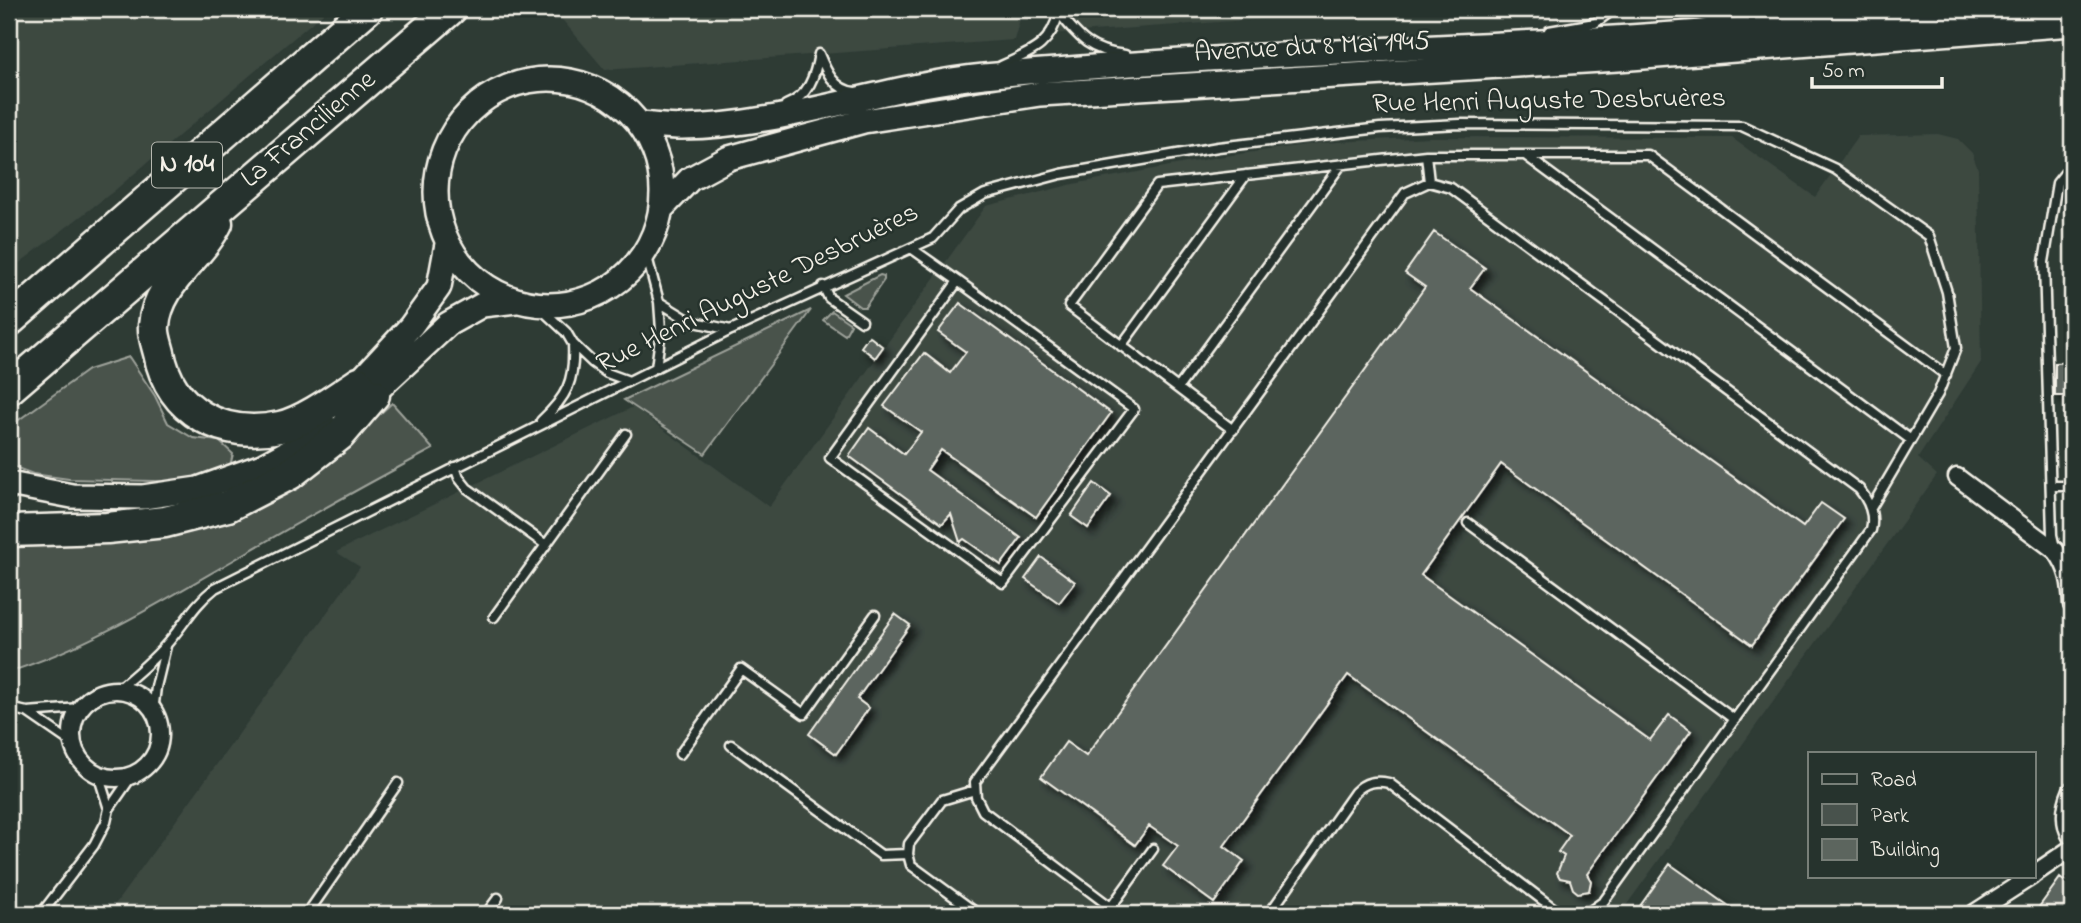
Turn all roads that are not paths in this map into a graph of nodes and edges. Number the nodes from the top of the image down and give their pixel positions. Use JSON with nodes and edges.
{"nodes":[{"id":1,"x":367,"y":9,"type":"edge"},
{"id":2,"x":451,"y":9,"type":"edge"},
{"id":3,"x":1614,"y":9,"type":"edge"},
{"id":4,"x":1679,"y":9,"type":"edge"},
{"id":5,"x":2020,"y":9,"type":"edge"},
{"id":6,"x":1059,"y":11,"type":"edge"},
{"id":7,"x":1796,"y":23,"type":"junction"},
{"id":8,"x":2072,"y":24,"type":"edge"},
{"id":9,"x":1510,"y":42,"type":"junction"},
{"id":10,"x":1180,"y":61,"type":"junction"},
{"id":11,"x":982,"y":76,"type":"junction"},
{"id":12,"x":875,"y":94,"type":"junction"},
{"id":13,"x":736,"y":123,"type":"junction"},
{"id":14,"x":640,"y":124,"type":"junction"},
{"id":15,"x":1426,"y":155,"type":"junction"},
{"id":16,"x":1525,"y":155,"type":"junction"},
{"id":17,"x":1341,"y":165,"type":"junction"},
{"id":18,"x":2072,"y":171,"type":"edge"},
{"id":19,"x":1246,"y":175,"type":"junction"},
{"id":20,"x":1429,"y":182,"type":"junction"},
{"id":21,"x":230,"y":197,"type":"junction"},
{"id":22,"x":662,"y":208,"type":"junction"},
{"id":23,"x":447,"y":244,"type":"junction"},
{"id":24,"x":911,"y":247,"type":"junction"},
{"id":25,"x":646,"y":253,"type":"junction"},
{"id":26,"x":958,"y":281,"type":"junction"},
{"id":27,"x":823,"y":286,"type":"junction"},
{"id":28,"x":659,"y":302,"type":"junction"},
{"id":29,"x":527,"y":303,"type":"junction"},
{"id":30,"x":9,"y":321,"type":"edge"},
{"id":31,"x":862,"y":321,"type":"dead end"},
{"id":32,"x":731,"y":330,"type":"junction"},
{"id":33,"x":573,"y":344,"type":"junction"},
{"id":34,"x":1121,"y":346,"type":"junction"},
{"id":35,"x":656,"y":368,"type":"junction"},
{"id":36,"x":1946,"y":374,"type":"junction"},
{"id":37,"x":629,"y":381,"type":"junction"},
{"id":38,"x":1178,"y":388,"type":"junction"},
{"id":39,"x":9,"y":389,"type":"edge"},
{"id":40,"x":366,"y":389,"type":"junction"},
{"id":41,"x":532,"y":429,"type":"junction"},
{"id":42,"x":1233,"y":430,"type":"junction"},
{"id":43,"x":626,"y":435,"type":"dead end"},
{"id":44,"x":1911,"y":440,"type":"junction"},
{"id":45,"x":455,"y":467,"type":"junction"},
{"id":46,"x":9,"y":472,"type":"edge"},
{"id":47,"x":1958,"y":477,"type":"dead end"},
{"id":48,"x":9,"y":484,"type":"edge"},
{"id":49,"x":2051,"y":486,"type":"junction"},
{"id":50,"x":2072,"y":486,"type":"edge"},
{"id":51,"x":1871,"y":508,"type":"junction"},
{"id":52,"x":1468,"y":523,"type":"dead end"},
{"id":53,"x":9,"y":531,"type":"edge"},
{"id":54,"x":546,"y":545,"type":"junction"},
{"id":55,"x":2056,"y":551,"type":"junction"},
{"id":56,"x":2072,"y":605,"type":"edge"},
{"id":57,"x":875,"y":615,"type":"dead end"},
{"id":58,"x":494,"y":617,"type":"dead end"},
{"id":59,"x":166,"y":644,"type":"junction"},
{"id":60,"x":117,"y":690,"type":"junction"},
{"id":61,"x":9,"y":708,"type":"edge"},
{"id":62,"x":80,"y":708,"type":"junction"},
{"id":63,"x":27,"y":712,"type":"junction"},
{"id":64,"x":153,"y":712,"type":"junction"},
{"id":65,"x":1735,"y":720,"type":"junction"},
{"id":66,"x":72,"y":743,"type":"junction"},
{"id":67,"x":731,"y":745,"type":"dead end"},
{"id":68,"x":680,"y":754,"type":"dead end"},
{"id":69,"x":134,"y":773,"type":"junction"},
{"id":70,"x":98,"y":774,"type":"junction"},
{"id":71,"x":398,"y":783,"type":"dead end"},
{"id":72,"x":975,"y":790,"type":"junction"},
{"id":73,"x":2072,"y":790,"type":"edge"},
{"id":74,"x":109,"y":809,"type":"junction"},
{"id":75,"x":2072,"y":838,"type":"edge"},
{"id":76,"x":2072,"y":848,"type":"edge"},
{"id":77,"x":1153,"y":849,"type":"dead end"},
{"id":78,"x":908,"y":854,"type":"junction"},
{"id":79,"x":2036,"y":873,"type":"edge"},
{"id":80,"x":2028,"y":878,"type":"edge"},
{"id":81,"x":498,"y":898,"type":"dead end"},
{"id":82,"x":1111,"y":907,"type":"junction"},
{"id":83,"x":41,"y":914,"type":"edge"},
{"id":84,"x":307,"y":914,"type":"edge"},
{"id":85,"x":486,"y":914,"type":"edge"},
{"id":86,"x":978,"y":914,"type":"edge"},
{"id":87,"x":1120,"y":914,"type":"edge"},
{"id":88,"x":1269,"y":914,"type":"edge"},
{"id":89,"x":1561,"y":914,"type":"edge"},
{"id":90,"x":1586,"y":914,"type":"edge"},
{"id":91,"x":1973,"y":914,"type":"edge"}],
"edges":[{"from":1,"to":30,"type":"highway","name":"La Francilienne","number":"N 104"},
{"from":2,"to":21,"type":"highway","name":"La Francilienne","number":"N 104"},
{"from":3,"to":9,"type":"lane"},
{"from":4,"to":7,"type":"lane"},
{"from":5,"to":7,"type":"main road","name":"Avenue du 8 Mai 1945"},
{"from":6,"to":10,"type":"lane"},
{"from":6,"to":11,"type":"lane"},
{"from":7,"to":9,"type":"main road","name":"Avenue du 8 Mai 1945"},
{"from":8,"to":22,"type":"main road","name":"Avenue du 8 Mai 1945"},
{"from":9,"to":10,"type":"main road","name":"Avenue du 8 Mai 1945"},
{"from":10,"to":11,"type":"main road","name":"Avenue du 8 Mai 1945"},
{"from":11,"to":12,"type":"main road","name":"Avenue du 8 Mai 1945"},
{"from":12,"to":13,"type":"main road","name":"Avenue du 8 Mai 1945"},
{"from":12,"to":13,"type":"lane"},
{"from":13,"to":14,"type":"main road","name":"Avenue du 8 Mai 1945"},
{"from":14,"to":22,"type":"main road","name":"Avenue du 8 Mai 1945"},
{"from":14,"to":23,"type":"main road","name":"Avenue du 8 Mai 1945"},
{"from":15,"to":16,"type":"lane"},
{"from":15,"to":17,"type":"lane"},
{"from":15,"to":20,"type":"lane"},
{"from":16,"to":36,"type":"lane"},
{"from":16,"to":44,"type":"lane"},
{"from":17,"to":19,"type":"lane"},
{"from":17,"to":38,"type":"lane"},
{"from":18,"to":49,"type":"lane"},
{"from":19,"to":34,"type":"lane"},
{"from":19,"to":34,"type":"lane"},
{"from":20,"to":42,"type":"lane"},
{"from":20,"to":51,"type":"lane"},
{"from":21,"to":39,"type":"highway","name":"La Francilienne","number":"N 104"},
{"from":21,"to":40,"type":"highway"},
{"from":22,"to":25,"type":"main road","name":"Avenue du 8 Mai 1945"},
{"from":23,"to":29,"type":"main road","name":"Avenue du 8 Mai 1945"},
{"from":23,"to":40,"type":"main road","name":"Avenue du 8 Mai 1945"},
{"from":24,"to":26,"type":"lane"},
{"from":24,"to":27,"type":"lane","name":"Rue Henri Auguste Desbruères"},
{"from":24,"to":36,"type":"lane","name":"Rue Henri Auguste Desbruères"},
{"from":25,"to":28,"type":"lane"},
{"from":25,"to":29,"type":"main road","name":"Avenue du 8 Mai 1945"},
{"from":26,"to":26,"type":"lane"},
{"from":27,"to":31,"type":"lane"},
{"from":27,"to":32,"type":"lane","name":"Rue Henri Auguste Desbruères"},
{"from":28,"to":32,"type":"lane"},
{"from":28,"to":35,"type":"lane"},
{"from":29,"to":33,"type":"lane"},
{"from":29,"to":40,"type":"main road","name":"Avenue du 8 Mai 1945"},
{"from":32,"to":35,"type":"lane","name":"Rue Henri Auguste Desbruères"},
{"from":33,"to":37,"type":"lane"},
{"from":33,"to":41,"type":"lane"},
{"from":34,"to":38,"type":"lane"},
{"from":35,"to":37,"type":"lane","name":"Rue Henri Auguste Desbruères"},
{"from":36,"to":44,"type":"lane","name":"Rue Henri Auguste Desbruères"},
{"from":37,"to":41,"type":"lane","name":"Rue Henri Auguste Desbruères"},
{"from":38,"to":42,"type":"lane"},
{"from":40,"to":46,"type":"main road","name":"Avenue du 8 Mai 1945"},
{"from":40,"to":48,"type":"main road","name":"Avenue du 8 Mai 1945"},
{"from":40,"to":53,"type":"highway"},
{"from":41,"to":45,"type":"lane","name":"Rue Henri Auguste Desbruères"},
{"from":42,"to":72,"type":"lane"},
{"from":43,"to":54,"type":"lane"},
{"from":44,"to":51,"type":"lane","name":"Rue Henri Auguste Desbruères"},
{"from":45,"to":54,"type":"lane"},
{"from":45,"to":59,"type":"lane","name":"Rue Henri Auguste Desbruères"},
{"from":47,"to":55,"type":"street"},
{"from":49,"to":50,"type":"lane"},
{"from":49,"to":55,"type":"lane"},
{"from":51,"to":65,"type":"lane","name":"Rue Henri Auguste Desbruères"},
{"from":52,"to":65,"type":"lane"},
{"from":54,"to":58,"type":"lane"},
{"from":55,"to":56,"type":"street"},
{"from":57,"to":68,"type":"lane"},
{"from":59,"to":60,"type":"lane","name":"Rue Henri Auguste Desbruères"},
{"from":59,"to":64,"type":"lane","name":"Rue Henri Auguste Desbruères"},
{"from":60,"to":62,"type":"street","name":"Rue Henri Auguste Desbruères"},
{"from":60,"to":64,"type":"street"},
{"from":61,"to":63,"type":"lane","name":"Rue Henri Auguste Desbruères"},
{"from":62,"to":63,"type":"lane","name":"Rue Henri Auguste Desbruères"},
{"from":62,"to":66,"type":"street"},
{"from":63,"to":66,"type":"lane","name":"Rue Henri Auguste Desbruères"},
{"from":64,"to":69,"type":"street","name":"Rue Henri Auguste Desbruères"},
{"from":65,"to":90,"type":"lane","name":"Rue Henri Auguste Desbruères"},
{"from":66,"to":70,"type":"street","name":"Rue Henri Auguste Desbruères"},
{"from":67,"to":78,"type":"lane"},
{"from":69,"to":70,"type":"street"},
{"from":69,"to":74,"type":"lane"},
{"from":70,"to":74,"type":"lane"},
{"from":71,"to":84,"type":"lane"},
{"from":72,"to":78,"type":"lane"},
{"from":72,"to":82,"type":"lane"},
{"from":73,"to":75,"type":"street"},
{"from":74,"to":83,"type":"lane"},
{"from":76,"to":79,"type":"street"},
{"from":77,"to":82,"type":"lane"},
{"from":78,"to":86,"type":"lane"},
{"from":80,"to":91,"type":"street"},
{"from":81,"to":85,"type":"lane"},
{"from":82,"to":87,"type":"lane"},
{"from":88,"to":89,"type":"lane"}]}
